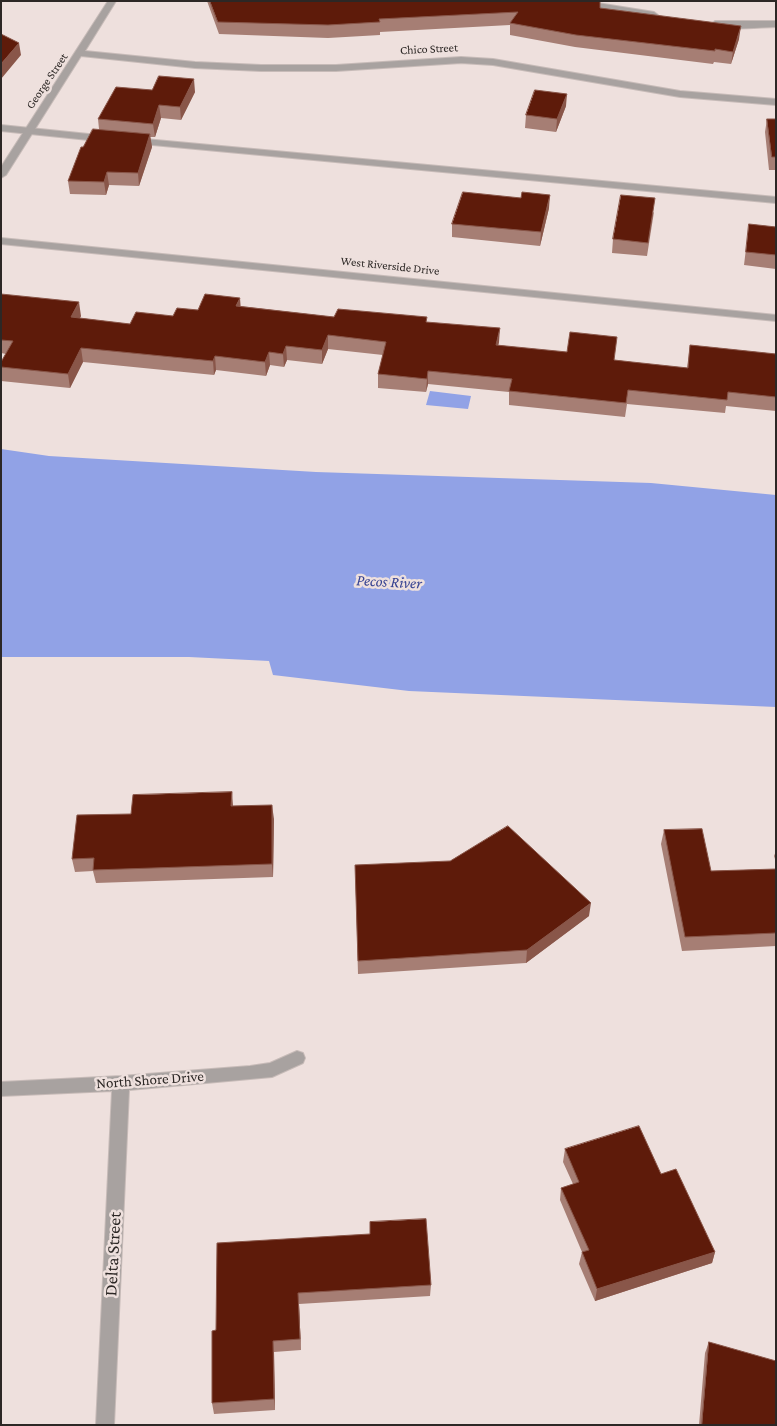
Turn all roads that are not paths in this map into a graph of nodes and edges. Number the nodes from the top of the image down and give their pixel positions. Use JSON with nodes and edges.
{"nodes":[{"id":1,"x":112,"y":1,"type":"edge"},
{"id":2,"x":568,"y":1,"type":"edge"},
{"id":3,"x":664,"y":17,"type":"edge"},
{"id":4,"x":701,"y":22,"type":"edge"},
{"id":5,"x":776,"y":24,"type":"edge"},
{"id":6,"x":80,"y":53,"type":"junction"},
{"id":7,"x":776,"y":102,"type":"edge"},
{"id":8,"x":1,"y":128,"type":"edge"},
{"id":9,"x":28,"y":131,"type":"junction"},
{"id":10,"x":1,"y":175,"type":"edge"},
{"id":11,"x":776,"y":200,"type":"edge"},
{"id":12,"x":1,"y":241,"type":"edge"},
{"id":13,"x":776,"y":318,"type":"edge"},
{"id":14,"x":297,"y":1058,"type":"dead end"},
{"id":15,"x":121,"y":1083,"type":"junction"},
{"id":16,"x":1,"y":1089,"type":"edge"},
{"id":17,"x":105,"y":1425,"type":"edge"}],
"edges":[{"from":1,"to":6,"type":"street","name":"George Street"},
{"from":2,"to":3,"type":"street"},
{"from":4,"to":5,"type":"street"},
{"from":6,"to":7,"type":"street","name":"Chico Street"},
{"from":6,"to":9,"type":"street","name":"George Street"},
{"from":8,"to":9,"type":"street"},
{"from":9,"to":10,"type":"street","name":"George Street"},
{"from":9,"to":11,"type":"street"},
{"from":12,"to":13,"type":"street","name":"West Riverside Drive"},
{"from":14,"to":15,"type":"street","name":"North Shore Drive"},
{"from":15,"to":16,"type":"street","name":"North Shore Drive"},
{"from":15,"to":17,"type":"street","name":"Delta Street"}]}
